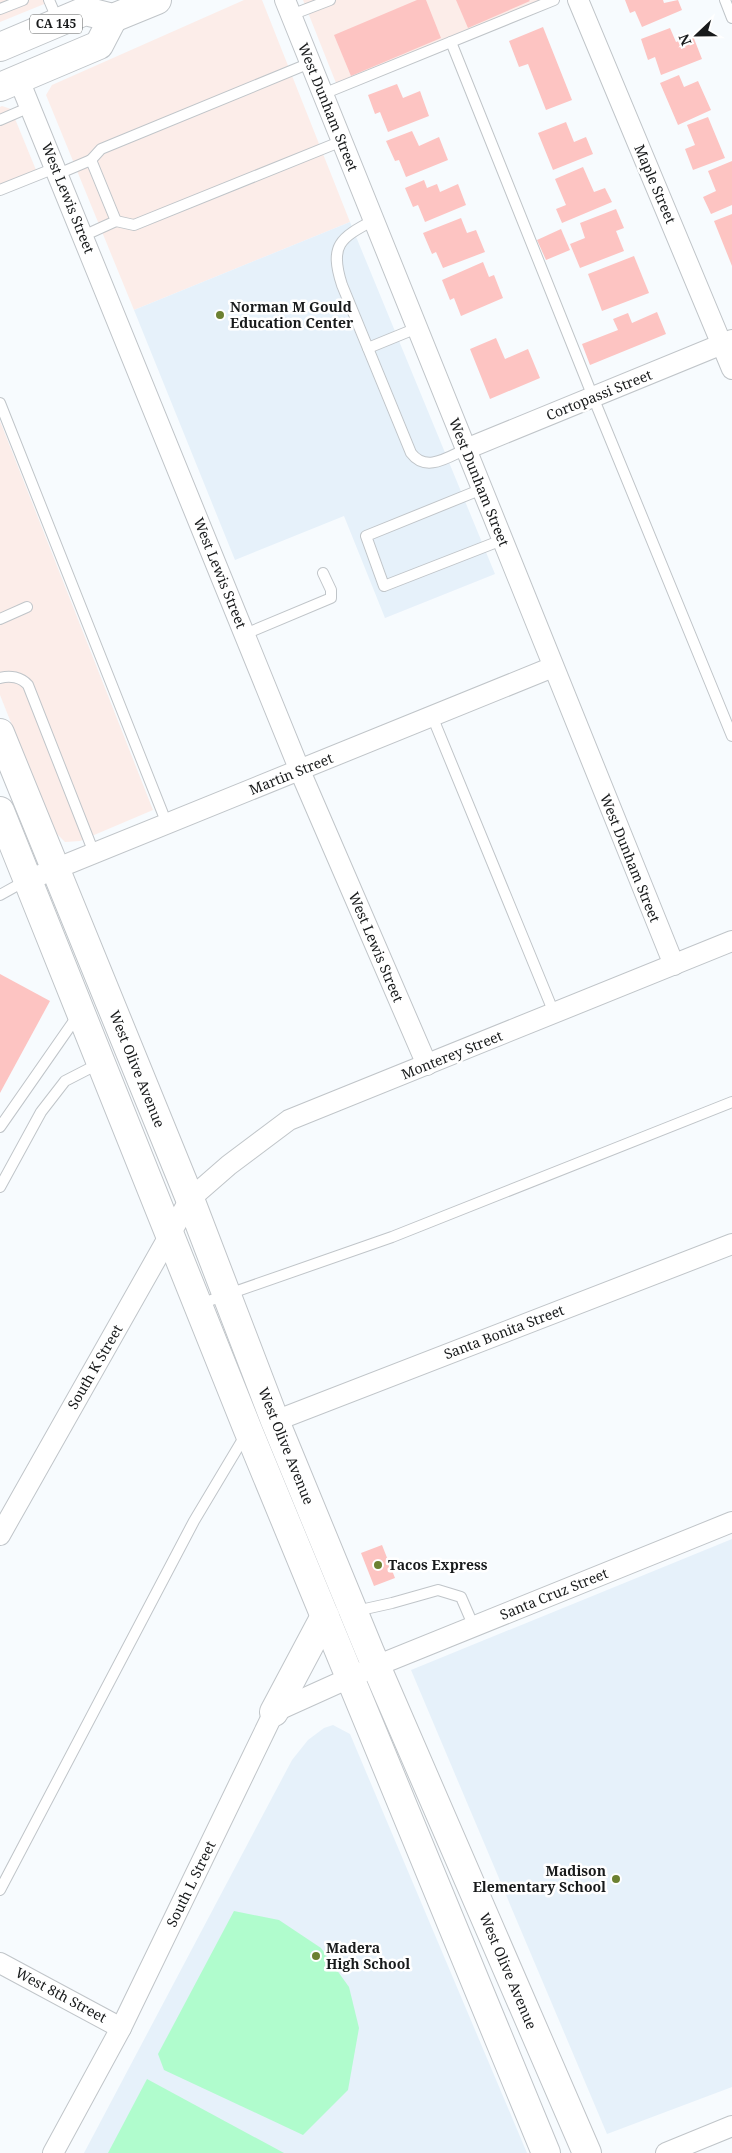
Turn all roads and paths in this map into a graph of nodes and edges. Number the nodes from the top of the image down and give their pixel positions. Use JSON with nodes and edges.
{"nodes":[{"id":1,"x":23,"y":0,"type":"edge"},
{"id":2,"x":157,"y":0,"type":"edge"},
{"id":3,"x":330,"y":0,"type":"edge"},
{"id":4,"x":578,"y":0,"type":"edge"},
{"id":5,"x":725,"y":0,"type":"edge"},
{"id":6,"x":550,"y":1,"type":"edge"},
{"id":7,"x":288,"y":8,"type":"edge"},
{"id":8,"x":0,"y":9,"type":"edge"},
{"id":9,"x":109,"y":9,"type":"edge"},
{"id":10,"x":54,"y":11,"type":"edge"},
{"id":11,"x":732,"y":18,"type":"edge"},
{"id":12,"x":2,"y":42,"type":"edge"},
{"id":13,"x":451,"y":42,"type":"junction"},
{"id":14,"x":310,"y":63,"type":"junction"},
{"id":15,"x":9,"y":83,"type":"edge"},
{"id":16,"x":323,"y":94,"type":"junction"},
{"id":17,"x":30,"y":107,"type":"junction"},
{"id":18,"x":0,"y":120,"type":"edge"},
{"id":19,"x":342,"y":141,"type":"junction"},
{"id":20,"x":91,"y":160,"type":"junction"},
{"id":21,"x":56,"y":171,"type":"junction"},
{"id":22,"x":0,"y":190,"type":"edge"},
{"id":23,"x":374,"y":220,"type":"junction"},
{"id":24,"x":116,"y":222,"type":"junction"},
{"id":25,"x":83,"y":236,"type":"junction"},
{"id":26,"x":417,"y":328,"type":"junction"},
{"id":27,"x":727,"y":342,"type":"edge"},
{"id":28,"x":368,"y":348,"type":"junction"},
{"id":29,"x":732,"y":369,"type":"edge"},
{"id":30,"x":593,"y":397,"type":"junction"},
{"id":31,"x":0,"y":403,"type":"edge"},
{"id":32,"x":466,"y":449,"type":"junction"},
{"id":33,"x":482,"y":488,"type":"junction"},
{"id":34,"x":502,"y":540,"type":"junction"},
{"id":35,"x":323,"y":572,"type":"dead end"},
{"id":36,"x":27,"y":607,"type":"dead end"},
{"id":37,"x":0,"y":619,"type":"edge"},
{"id":38,"x":245,"y":634,"type":"junction"},
{"id":39,"x":553,"y":667,"type":"junction"},
{"id":40,"x":0,"y":678,"type":"edge"},
{"id":41,"x":432,"y":716,"type":"junction"},
{"id":42,"x":0,"y":733,"type":"edge"},
{"id":43,"x":732,"y":736,"type":"edge"},
{"id":44,"x":300,"y":771,"type":"junction"},
{"id":45,"x":0,"y":811,"type":"edge"},
{"id":46,"x":167,"y":824,"type":"junction"},
{"id":47,"x":94,"y":853,"type":"junction"},
{"id":48,"x":57,"y":868,"type":"junction"},
{"id":49,"x":28,"y":880,"type":"junction"},
{"id":50,"x":0,"y":895,"type":"edge"},
{"id":51,"x":732,"y":941,"type":"edge"},
{"id":52,"x":674,"y":965,"type":"junction"},
{"id":53,"x":81,"y":1011,"type":"junction"},
{"id":54,"x":554,"y":1014,"type":"junction"},
{"id":55,"x":102,"y":1063,"type":"junction"},
{"id":56,"x":427,"y":1065,"type":"junction"},
{"id":57,"x":732,"y":1102,"type":"edge"},
{"id":58,"x":0,"y":1128,"type":"edge"},
{"id":59,"x":0,"y":1187,"type":"edge"},
{"id":60,"x":190,"y":1199,"type":"junction"},
{"id":61,"x":170,"y":1235,"type":"junction"},
{"id":62,"x":732,"y":1244,"type":"edge"},
{"id":63,"x":226,"y":1295,"type":"junction"},
{"id":64,"x":199,"y":1304,"type":"junction"},
{"id":65,"x":275,"y":1421,"type":"junction"},
{"id":66,"x":248,"y":1430,"type":"junction"},
{"id":67,"x":6,"y":1510,"type":"edge"},
{"id":68,"x":732,"y":1522,"type":"edge"},
{"id":69,"x":0,"y":1535,"type":"edge"},
{"id":70,"x":353,"y":1612,"type":"junction"},
{"id":71,"x":325,"y":1616,"type":"junction"},
{"id":72,"x":474,"y":1626,"type":"junction"},
{"id":73,"x":376,"y":1666,"type":"junction"},
{"id":74,"x":350,"y":1678,"type":"junction"},
{"id":75,"x":274,"y":1712,"type":"junction"},
{"id":76,"x":0,"y":1890,"type":"edge"},
{"id":77,"x":0,"y":1962,"type":"edge"},
{"id":78,"x":121,"y":2028,"type":"junction"},
{"id":79,"x":732,"y":2126,"type":"edge"},
{"id":80,"x":53,"y":2153,"type":"edge"},
{"id":81,"x":546,"y":2153,"type":"edge"},
{"id":82,"x":587,"y":2153,"type":"edge"},
{"id":83,"x":666,"y":2153,"type":"edge"}],
"edges":[{"from":1,"to":8,"type":"lane"},
{"from":2,"to":9,"type":"main road"},
{"from":3,"to":7,"type":"lane"},
{"from":4,"to":27,"type":"street","name":"Maple Street"},
{"from":5,"to":11,"type":"lane"},
{"from":6,"to":13,"type":"lane"},
{"from":7,"to":14,"type":"street","name":"West Dunham Street"},
{"from":9,"to":10,"type":"main road","number":"CA 145"},
{"from":9,"to":15,"type":"main road","number":"CA 145"},
{"from":10,"to":12,"type":"main road","number":"CA 145"},
{"from":13,"to":16,"type":"lane"},
{"from":13,"to":30,"type":"lane"},
{"from":14,"to":16,"type":"street","name":"West Dunham Street"},
{"from":14,"to":20,"type":"lane"},
{"from":15,"to":17,"type":"street","name":"West Lewis Street"},
{"from":16,"to":19,"type":"street","name":"West Dunham Street"},
{"from":17,"to":18,"type":"lane"},
{"from":17,"to":21,"type":"street","name":"West Lewis Street"},
{"from":19,"to":23,"type":"street","name":"West Dunham Street"},
{"from":19,"to":24,"type":"lane"},
{"from":20,"to":21,"type":"lane"},
{"from":20,"to":24,"type":"lane"},
{"from":21,"to":22,"type":"lane"},
{"from":21,"to":25,"type":"street","name":"West Lewis Street"},
{"from":23,"to":26,"type":"street","name":"West Dunham Street"},
{"from":23,"to":28,"type":"lane"},
{"from":24,"to":25,"type":"lane"},
{"from":25,"to":38,"type":"street","name":"West Lewis Street"},
{"from":26,"to":28,"type":"lane"},
{"from":26,"to":32,"type":"street","name":"West Dunham Street"},
{"from":27,"to":29,"type":"street","name":"Maple Street"},
{"from":27,"to":30,"type":"street","name":"Cortopassi Street"},
{"from":28,"to":32,"type":"lane"},
{"from":30,"to":32,"type":"street","name":"Cortopassi Street"},
{"from":30,"to":43,"type":"lane"},
{"from":31,"to":46,"type":"lane"},
{"from":32,"to":33,"type":"street","name":"West Dunham Street"},
{"from":33,"to":34,"type":"street","name":"West Dunham Street"},
{"from":33,"to":34,"type":"lane"},
{"from":34,"to":39,"type":"street","name":"West Dunham Street"},
{"from":35,"to":38,"type":"lane"},
{"from":36,"to":37,"type":"lane"},
{"from":38,"to":44,"type":"street","name":"West Lewis Street"},
{"from":39,"to":41,"type":"street","name":"Martin Street"},
{"from":39,"to":52,"type":"street","name":"West Dunham Street"},
{"from":40,"to":47,"type":"lane"},
{"from":41,"to":44,"type":"street","name":"Martin Street"},
{"from":41,"to":54,"type":"lane"},
{"from":42,"to":48,"type":"main road","name":"West Olive Avenue"},
{"from":44,"to":46,"type":"street","name":"Martin Street"},
{"from":44,"to":56,"type":"street","name":"West Lewis Street"},
{"from":45,"to":49,"type":"main road","name":"West Olive Avenue"},
{"from":46,"to":47,"type":"street","name":"Martin Street"},
{"from":47,"to":48,"type":"street","name":"Martin Street"},
{"from":48,"to":49,"type":"street","name":"Martin Street"},
{"from":48,"to":60,"type":"main road","name":"West Olive Avenue"},
{"from":49,"to":50,"type":"lane"},
{"from":49,"to":53,"type":"main road","name":"West Olive Avenue"},
{"from":51,"to":52,"type":"street","name":"Monterey Street"},
{"from":52,"to":54,"type":"street","name":"Monterey Street"},
{"from":53,"to":55,"type":"main road","name":"West Olive Avenue"},
{"from":53,"to":58,"type":"lane"},
{"from":54,"to":56,"type":"street","name":"Monterey Street"},
{"from":55,"to":59,"type":"lane"},
{"from":55,"to":61,"type":"main road","name":"West Olive Avenue"},
{"from":56,"to":60,"type":"street","name":"Monterey Street"},
{"from":57,"to":63,"type":"lane"},
{"from":60,"to":61,"type":"street","name":"South K Street"},
{"from":60,"to":63,"type":"main road","name":"West Olive Avenue"},
{"from":61,"to":64,"type":"main road","name":"West Olive Avenue"},
{"from":61,"to":67,"type":"street","name":"South K Street"},
{"from":62,"to":65,"type":"street","name":"Santa Bonita Street"},
{"from":63,"to":64,"type":"lane"},
{"from":63,"to":65,"type":"main road","name":"West Olive Avenue"},
{"from":64,"to":66,"type":"main road","name":"West Olive Avenue"},
{"from":65,"to":70,"type":"main road","name":"West Olive Avenue"},
{"from":66,"to":71,"type":"main road","name":"West Olive Avenue"},
{"from":66,"to":76,"type":"lane"},
{"from":67,"to":69,"type":"street","name":"South K Street"},
{"from":68,"to":72,"type":"street","name":"Santa Cruz Street"},
{"from":70,"to":72,"type":"lane"},
{"from":70,"to":73,"type":"main road","name":"West Olive Avenue"},
{"from":71,"to":74,"type":"main road","name":"West Olive Avenue"},
{"from":71,"to":75,"type":"main road"},
{"from":72,"to":73,"type":"street","name":"Santa Cruz Street"},
{"from":73,"to":74,"type":"street"},
{"from":73,"to":82,"type":"main road","name":"West Olive Avenue"},
{"from":74,"to":75,"type":"street"},
{"from":74,"to":81,"type":"main road","name":"West Olive Avenue"},
{"from":75,"to":78,"type":"street","name":"South L Street"},
{"from":77,"to":78,"type":"street","name":"West 8th Street"},
{"from":78,"to":80,"type":"street","name":"South L Street"},
{"from":79,"to":83,"type":"street"}]}
